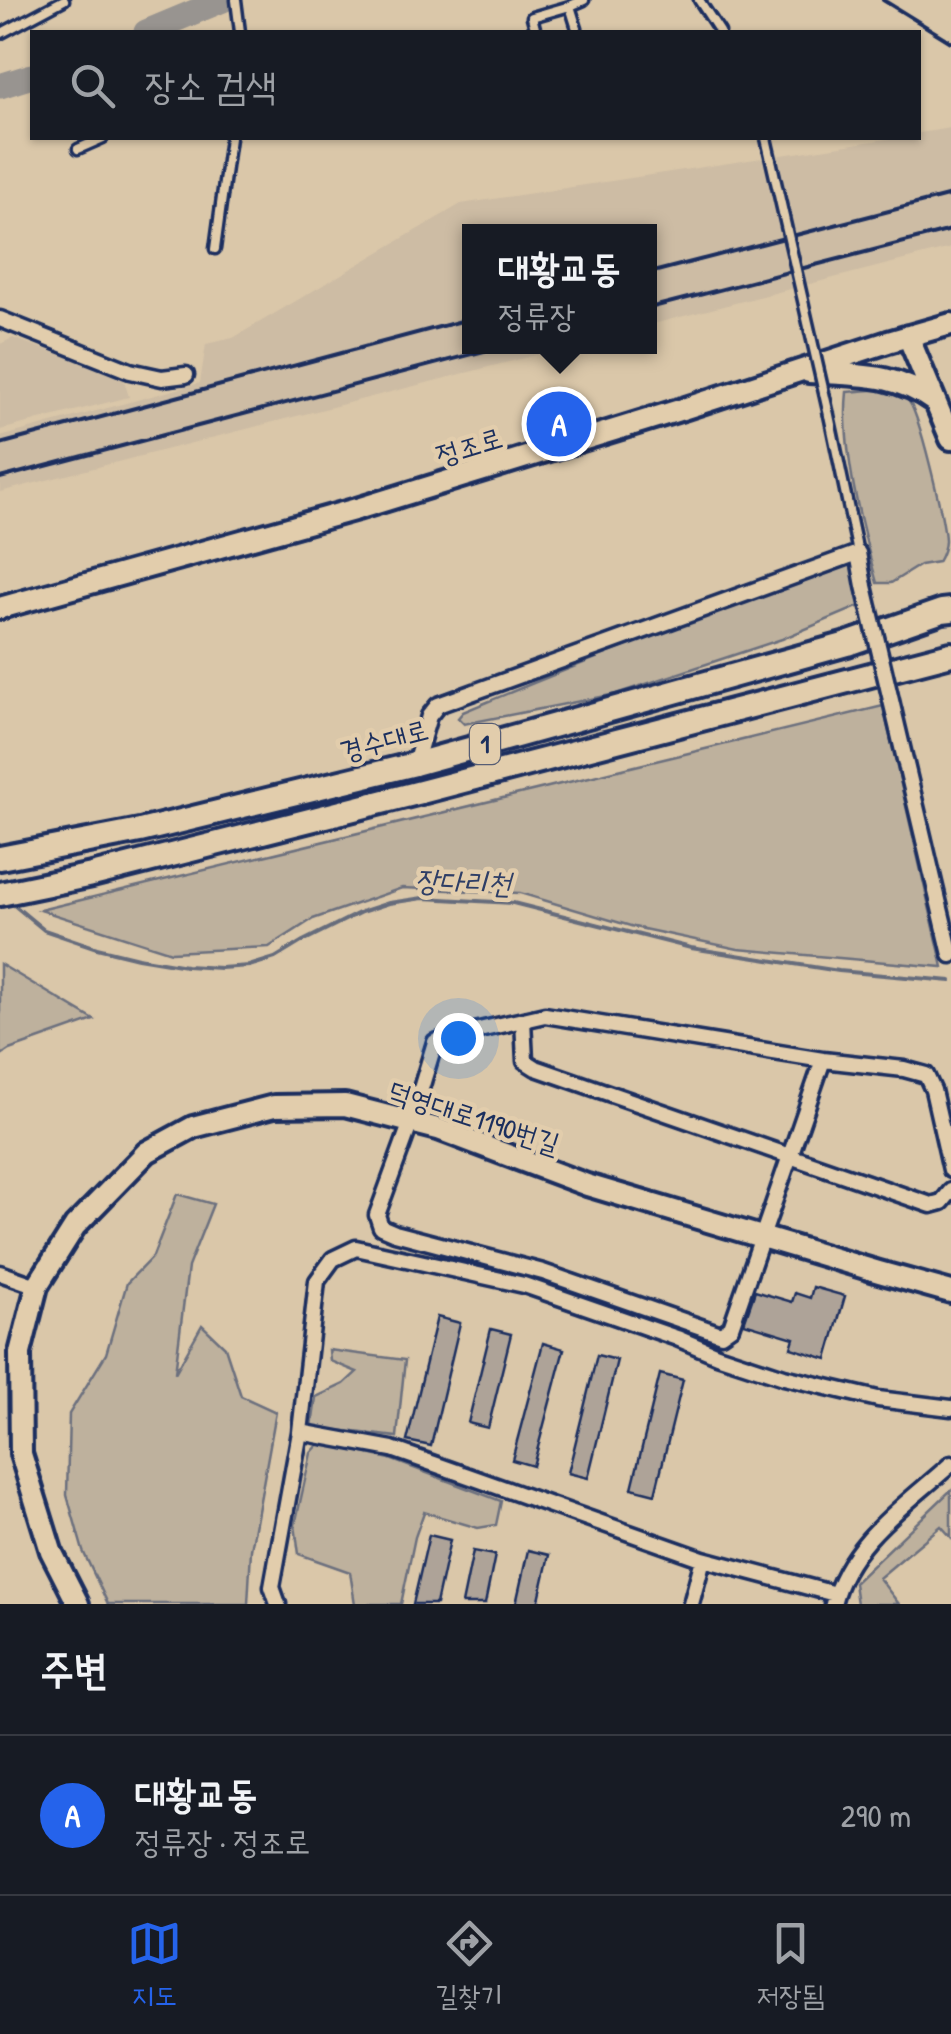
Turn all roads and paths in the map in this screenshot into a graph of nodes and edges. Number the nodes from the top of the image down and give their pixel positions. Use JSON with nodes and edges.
{"nodes":[{"id":1,"x":64,"y":0,"type":"edge"},
{"id":2,"x":236,"y":0,"type":"edge"},
{"id":3,"x":584,"y":0,"type":"edge"},
{"id":4,"x":699,"y":0,"type":"edge"},
{"id":5,"x":570,"y":6,"type":"junction"},
{"id":6,"x":240,"y":30,"type":"edge"},
{"id":7,"x":536,"y":30,"type":"edge"},
{"id":8,"x":577,"y":30,"type":"edge"},
{"id":9,"x":719,"y":30,"type":"edge"},
{"id":10,"x":0,"y":34,"type":"edge"},
{"id":11,"x":98,"y":140,"type":"edge"},
{"id":12,"x":230,"y":140,"type":"edge"},
{"id":13,"x":766,"y":140,"type":"edge"},
{"id":14,"x":78,"y":148,"type":"dead end"},
{"id":15,"x":215,"y":249,"type":"dead end"},
{"id":16,"x":0,"y":319,"type":"edge"},
{"id":17,"x":951,"y":324,"type":"edge"},
{"id":18,"x":908,"y":336,"type":"junction"},
{"id":19,"x":798,"y":371,"type":"junction"},
{"id":20,"x":186,"y":375,"type":"dead end"},
{"id":21,"x":936,"y":402,"type":"junction"},
{"id":22,"x":951,"y":439,"type":"edge"},
{"id":23,"x":858,"y":554,"type":"junction"},
{"id":24,"x":0,"y":608,"type":"edge"},
{"id":25,"x":948,"y":608,"type":"edge"},
{"id":26,"x":951,"y":654,"type":"edge"},
{"id":27,"x":924,"y":661,"type":"junction"},
{"id":28,"x":951,"y":669,"type":"edge"},
{"id":29,"x":415,"y":764,"type":"junction"},
{"id":30,"x":11,"y":856,"type":"edge"},
{"id":31,"x":0,"y":894,"type":"edge"},
{"id":32,"x":950,"y":953,"type":"edge"},
{"id":33,"x":524,"y":1020,"type":"junction"},
{"id":34,"x":823,"y":1060,"type":"junction"},
{"id":35,"x":411,"y":1122,"type":"junction"},
{"id":36,"x":788,"y":1157,"type":"junction"},
{"id":37,"x":951,"y":1170,"type":"edge"},
{"id":38,"x":951,"y":1191,"type":"edge"},
{"id":39,"x":760,"y":1237,"type":"junction"},
{"id":40,"x":0,"y":1273,"type":"edge"},
{"id":41,"x":37,"y":1286,"type":"junction"},
{"id":42,"x":951,"y":1292,"type":"edge"},
{"id":43,"x":951,"y":1408,"type":"edge"},
{"id":44,"x":300,"y":1432,"type":"junction"},
{"id":45,"x":951,"y":1464,"type":"edge"},
{"id":46,"x":703,"y":1559,"type":"junction"},
{"id":47,"x":834,"y":1599,"type":"edge"},
{"id":48,"x":78,"y":1604,"type":"edge"},
{"id":49,"x":278,"y":1604,"type":"edge"},
{"id":50,"x":691,"y":1604,"type":"edge"}],
"edges":[{"from":1,"to":10,"type":"lane"},
{"from":2,"to":6,"type":"lane"},
{"from":3,"to":5,"type":"lane"},
{"from":4,"to":9,"type":"lane"},
{"from":5,"to":7,"type":"lane"},
{"from":5,"to":8,"type":"lane"},
{"from":11,"to":14,"type":"lane"},
{"from":12,"to":15,"type":"lane"},
{"from":13,"to":23,"type":"lane","bridge":true},
{"from":16,"to":20,"type":"street"},
{"from":17,"to":18,"type":"street","name":"정조로"},
{"from":18,"to":19,"type":"street","name":"정조로"},
{"from":18,"to":21,"type":"street"},
{"from":19,"to":21,"type":"street"},
{"from":19,"to":24,"type":"street","name":"정조로"},
{"from":21,"to":22,"type":"street"},
{"from":23,"to":29,"type":"street"},
{"from":23,"to":32,"type":"street","bridge":true},
{"from":25,"to":29,"type":"main road","name":"경수대로","number":"1"},
{"from":26,"to":27,"type":"main road","number":"1"},
{"from":27,"to":28,"type":"street"},
{"from":27,"to":31,"type":"main road","number":"1"},
{"from":29,"to":30,"type":"main road","name":"경수대로","number":"1"},
{"from":33,"to":34,"type":"street"},
{"from":33,"to":35,"type":"street"},
{"from":33,"to":36,"type":"street"},
{"from":34,"to":36,"type":"street"},
{"from":34,"to":37,"type":"street"},
{"from":35,"to":39,"type":"street","name":"덕영대로1190번길"},
{"from":35,"to":39,"type":"street"},
{"from":35,"to":41,"type":"street","name":"덕영대로1190번길"},
{"from":36,"to":38,"type":"street"},
{"from":36,"to":39,"type":"street"},
{"from":39,"to":42,"type":"street","name":"덕영대로1190번길"},
{"from":40,"to":41,"type":"street"},
{"from":41,"to":48,"type":"street","name":"덕영대로1190번길"},
{"from":43,"to":44,"type":"street"},
{"from":44,"to":46,"type":"street"},
{"from":44,"to":49,"type":"street"},
{"from":45,"to":47,"type":"street"},
{"from":46,"to":47,"type":"street"},
{"from":46,"to":50,"type":"street"}]}
